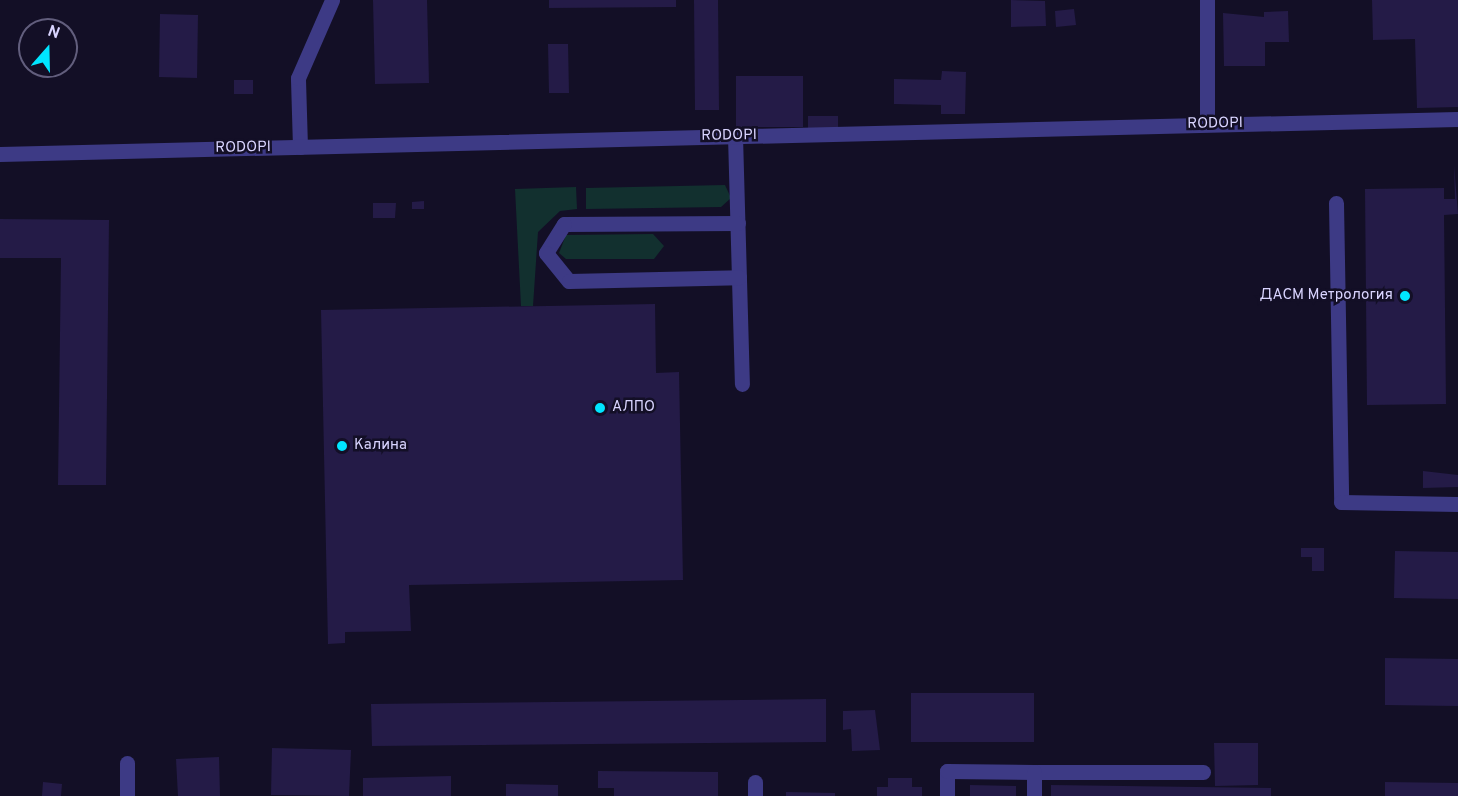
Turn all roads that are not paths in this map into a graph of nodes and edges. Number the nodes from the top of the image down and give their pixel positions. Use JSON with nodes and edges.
{"nodes":[{"id":1,"x":332,"y":0,"type":"edge"},
{"id":2,"x":1207,"y":0,"type":"edge"},
{"id":3,"x":1458,"y":119,"type":"edge"},
{"id":4,"x":1207,"y":124,"type":"junction"},
{"id":5,"x":735,"y":136,"type":"junction"},
{"id":6,"x":300,"y":147,"type":"junction"},
{"id":7,"x":0,"y":154,"type":"edge"},
{"id":8,"x":1336,"y":203,"type":"dead end"},
{"id":9,"x":738,"y":223,"type":"junction"},
{"id":10,"x":739,"y":277,"type":"junction"},
{"id":11,"x":742,"y":384,"type":"dead end"},
{"id":12,"x":1458,"y":504,"type":"edge"},
{"id":13,"x":127,"y":763,"type":"dead end"},
{"id":14,"x":1034,"y":772,"type":"junction"},
{"id":15,"x":1203,"y":772,"type":"dead end"},
{"id":16,"x":127,"y":796,"type":"edge"},
{"id":17,"x":947,"y":796,"type":"edge"},
{"id":18,"x":1034,"y":796,"type":"edge"}],
"edges":[{"from":1,"to":6,"type":"street"},
{"from":2,"to":4,"type":"street"},
{"from":3,"to":4,"type":"street","name":"RODOPI"},
{"from":4,"to":5,"type":"street","name":"RODOPI"},
{"from":5,"to":6,"type":"street","name":"RODOPI"},
{"from":5,"to":9,"type":"street"},
{"from":6,"to":7,"type":"street","name":"RODOPI"},
{"from":8,"to":12,"type":"street"},
{"from":9,"to":10,"type":"street"},
{"from":9,"to":10,"type":"street"},
{"from":10,"to":11,"type":"street"},
{"from":13,"to":16,"type":"street"},
{"from":14,"to":15,"type":"street"},
{"from":14,"to":17,"type":"street"},
{"from":14,"to":18,"type":"street"}]}
